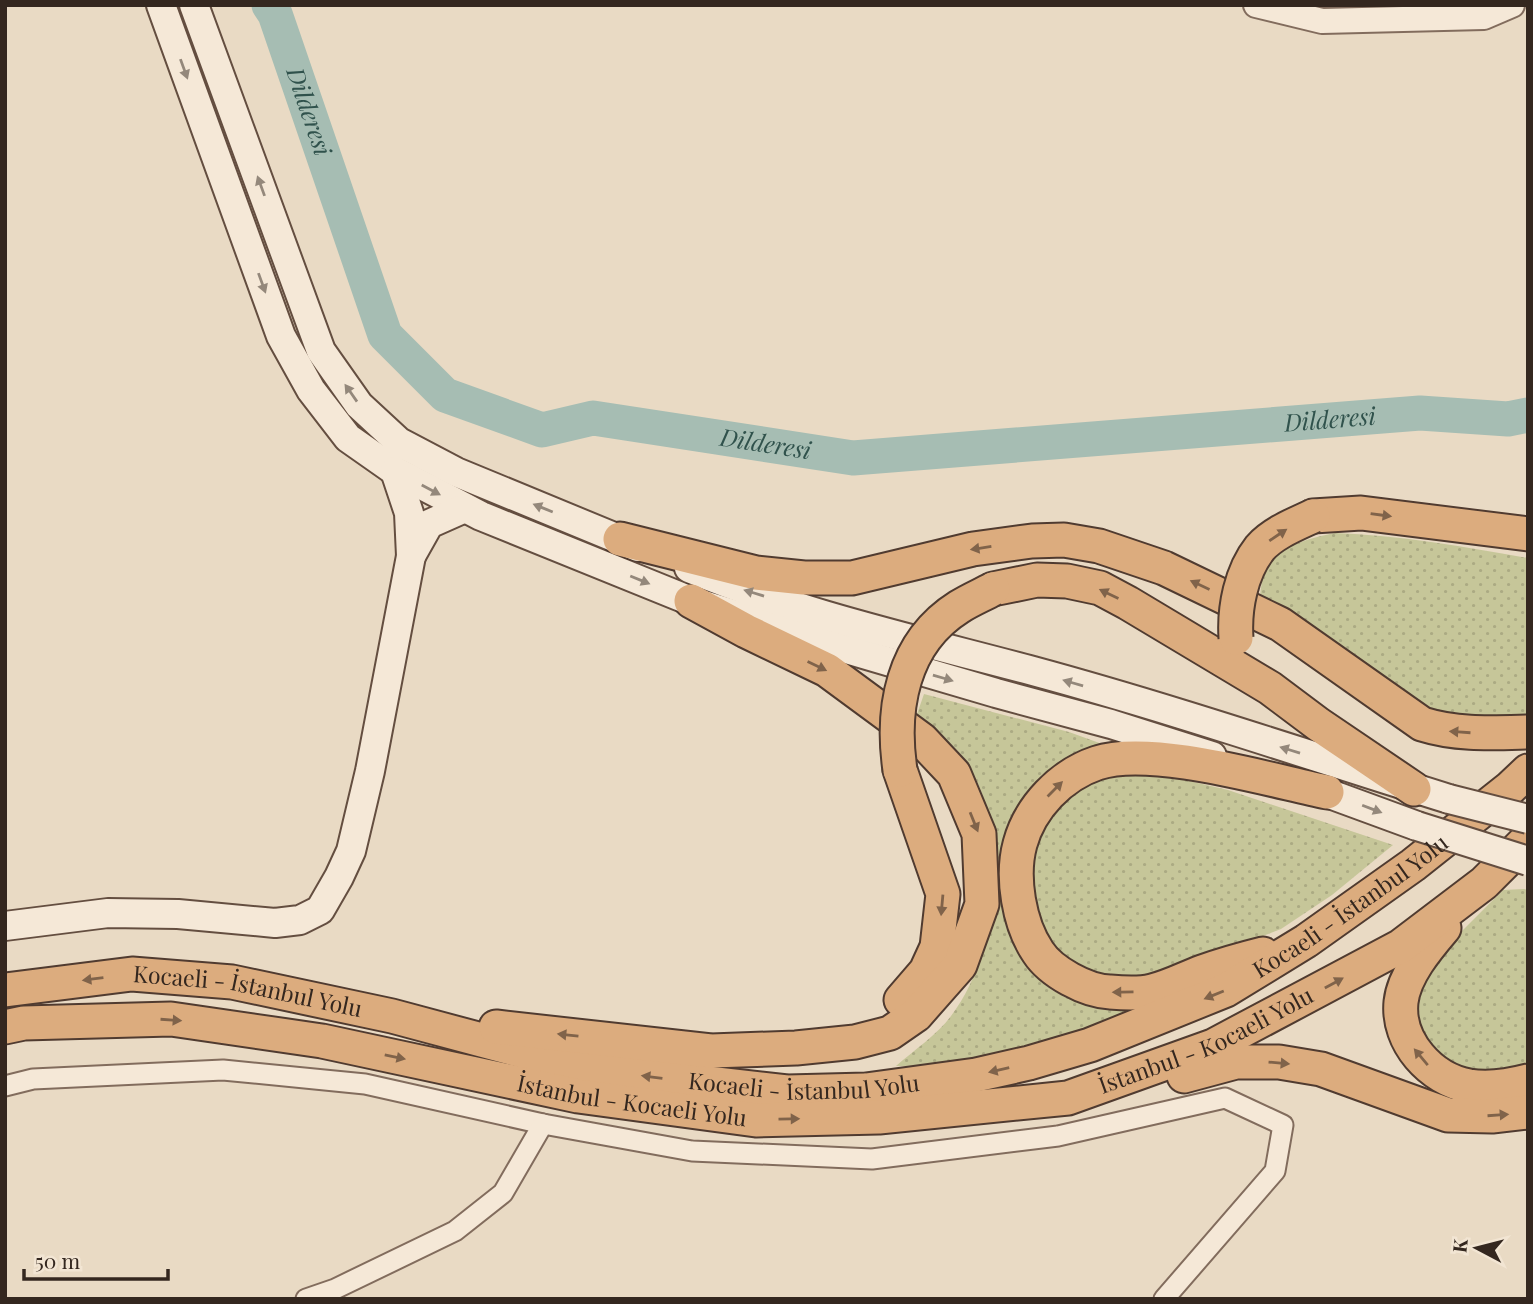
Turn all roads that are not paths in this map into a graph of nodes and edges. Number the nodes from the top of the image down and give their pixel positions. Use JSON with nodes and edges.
{"nodes":[{"id":1,"x":161,"y":5,"type":"edge"},
{"id":2,"x":1256,"y":5,"type":"edge"},
{"id":3,"x":1512,"y":5,"type":"edge"},
{"id":4,"x":197,"y":13,"type":"edge"},
{"id":5,"x":395,"y":471,"type":"junction"},
{"id":6,"x":466,"y":508,"type":"junction"},
{"id":7,"x":1528,"y":534,"type":"edge"},
{"id":8,"x":620,"y":539,"type":"junction"},
{"id":9,"x":411,"y":556,"type":"junction"},
{"id":10,"x":691,"y":601,"type":"junction"},
{"id":11,"x":1270,"y":688,"type":"junction"},
{"id":12,"x":1528,"y":732,"type":"edge"},
{"id":13,"x":1528,"y":771,"type":"edge"},
{"id":14,"x":1414,"y":789,"type":"junction"},
{"id":15,"x":1327,"y":792,"type":"junction"},
{"id":16,"x":1528,"y":819,"type":"edge"},
{"id":17,"x":1528,"y":839,"type":"edge"},
{"id":18,"x":1528,"y":861,"type":"edge"},
{"id":19,"x":1484,"y":883,"type":"junction"},
{"id":20,"x":5,"y":926,"type":"edge"},
{"id":21,"x":1306,"y":941,"type":"junction"},
{"id":22,"x":5,"y":990,"type":"edge"},
{"id":23,"x":392,"y":1016,"type":"junction"},
{"id":24,"x":5,"y":1027,"type":"edge"},
{"id":25,"x":747,"y":1050,"type":"junction"},
{"id":26,"x":1528,"y":1081,"type":"edge"},
{"id":27,"x":5,"y":1086,"type":"edge"},
{"id":28,"x":1068,"y":1098,"type":"junction"},
{"id":29,"x":1528,"y":1112,"type":"edge"},
{"id":30,"x":543,"y":1124,"type":"junction"},
{"id":31,"x":339,"y":1294,"type":"edge"},
{"id":32,"x":306,"y":1299,"type":"edge"},
{"id":33,"x":1164,"y":1299,"type":"edge"}],
"edges":[{"from":1,"to":5,"type":"main road","one_way":true},
{"from":2,"to":3,"type":"street"},
{"from":8,"to":4,"type":"main road","one_way":true},
{"from":5,"to":6,"type":"main road","one_way":true},
{"from":5,"to":9,"type":"main road"},
{"from":6,"to":9,"type":"main road"},
{"from":6,"to":10,"type":"main road","one_way":true},
{"from":11,"to":7,"type":"highway","one_way":true,"bridge":true},
{"from":12,"to":8,"type":"highway","one_way":true},
{"from":14,"to":8,"type":"main road","one_way":true},
{"from":9,"to":20,"type":"main road"},
{"from":10,"to":15,"type":"main road","one_way":true},
{"from":10,"to":25,"type":"highway","one_way":true},
{"from":11,"to":14,"type":"highway"},
{"from":11,"to":25,"type":"highway","one_way":true,"bridge":true},
{"from":13,"to":21,"type":"highway","name":"Kocaeli - İstanbul Yolu"},
{"from":14,"to":16,"type":"main road","bridge":true},
{"from":15,"to":18,"type":"main road","one_way":true,"bridge":true},
{"from":21,"to":15,"type":"highway","one_way":true},
{"from":17,"to":19,"type":"highway","name":"İstanbul - Kocaeli Yolu"},
{"from":26,"to":19,"type":"highway","one_way":true},
{"from":28,"to":19,"type":"highway","name":"İstanbul - Kocaeli Yolu","one_way":true},
{"from":21,"to":23,"type":"highway","name":"Kocaeli - İstanbul Yolu","one_way":true},
{"from":23,"to":22,"type":"highway","name":"Kocaeli - İstanbul Yolu","one_way":true},
{"from":25,"to":23,"type":"highway","one_way":true},
{"from":24,"to":28,"type":"highway","name":"İstanbul - Kocaeli Yolu","one_way":true},
{"from":27,"to":30,"type":"street"},
{"from":28,"to":29,"type":"highway","one_way":true},
{"from":30,"to":31,"type":"street"},
{"from":30,"to":33,"type":"street"},
{"from":31,"to":32,"type":"street"}]}
